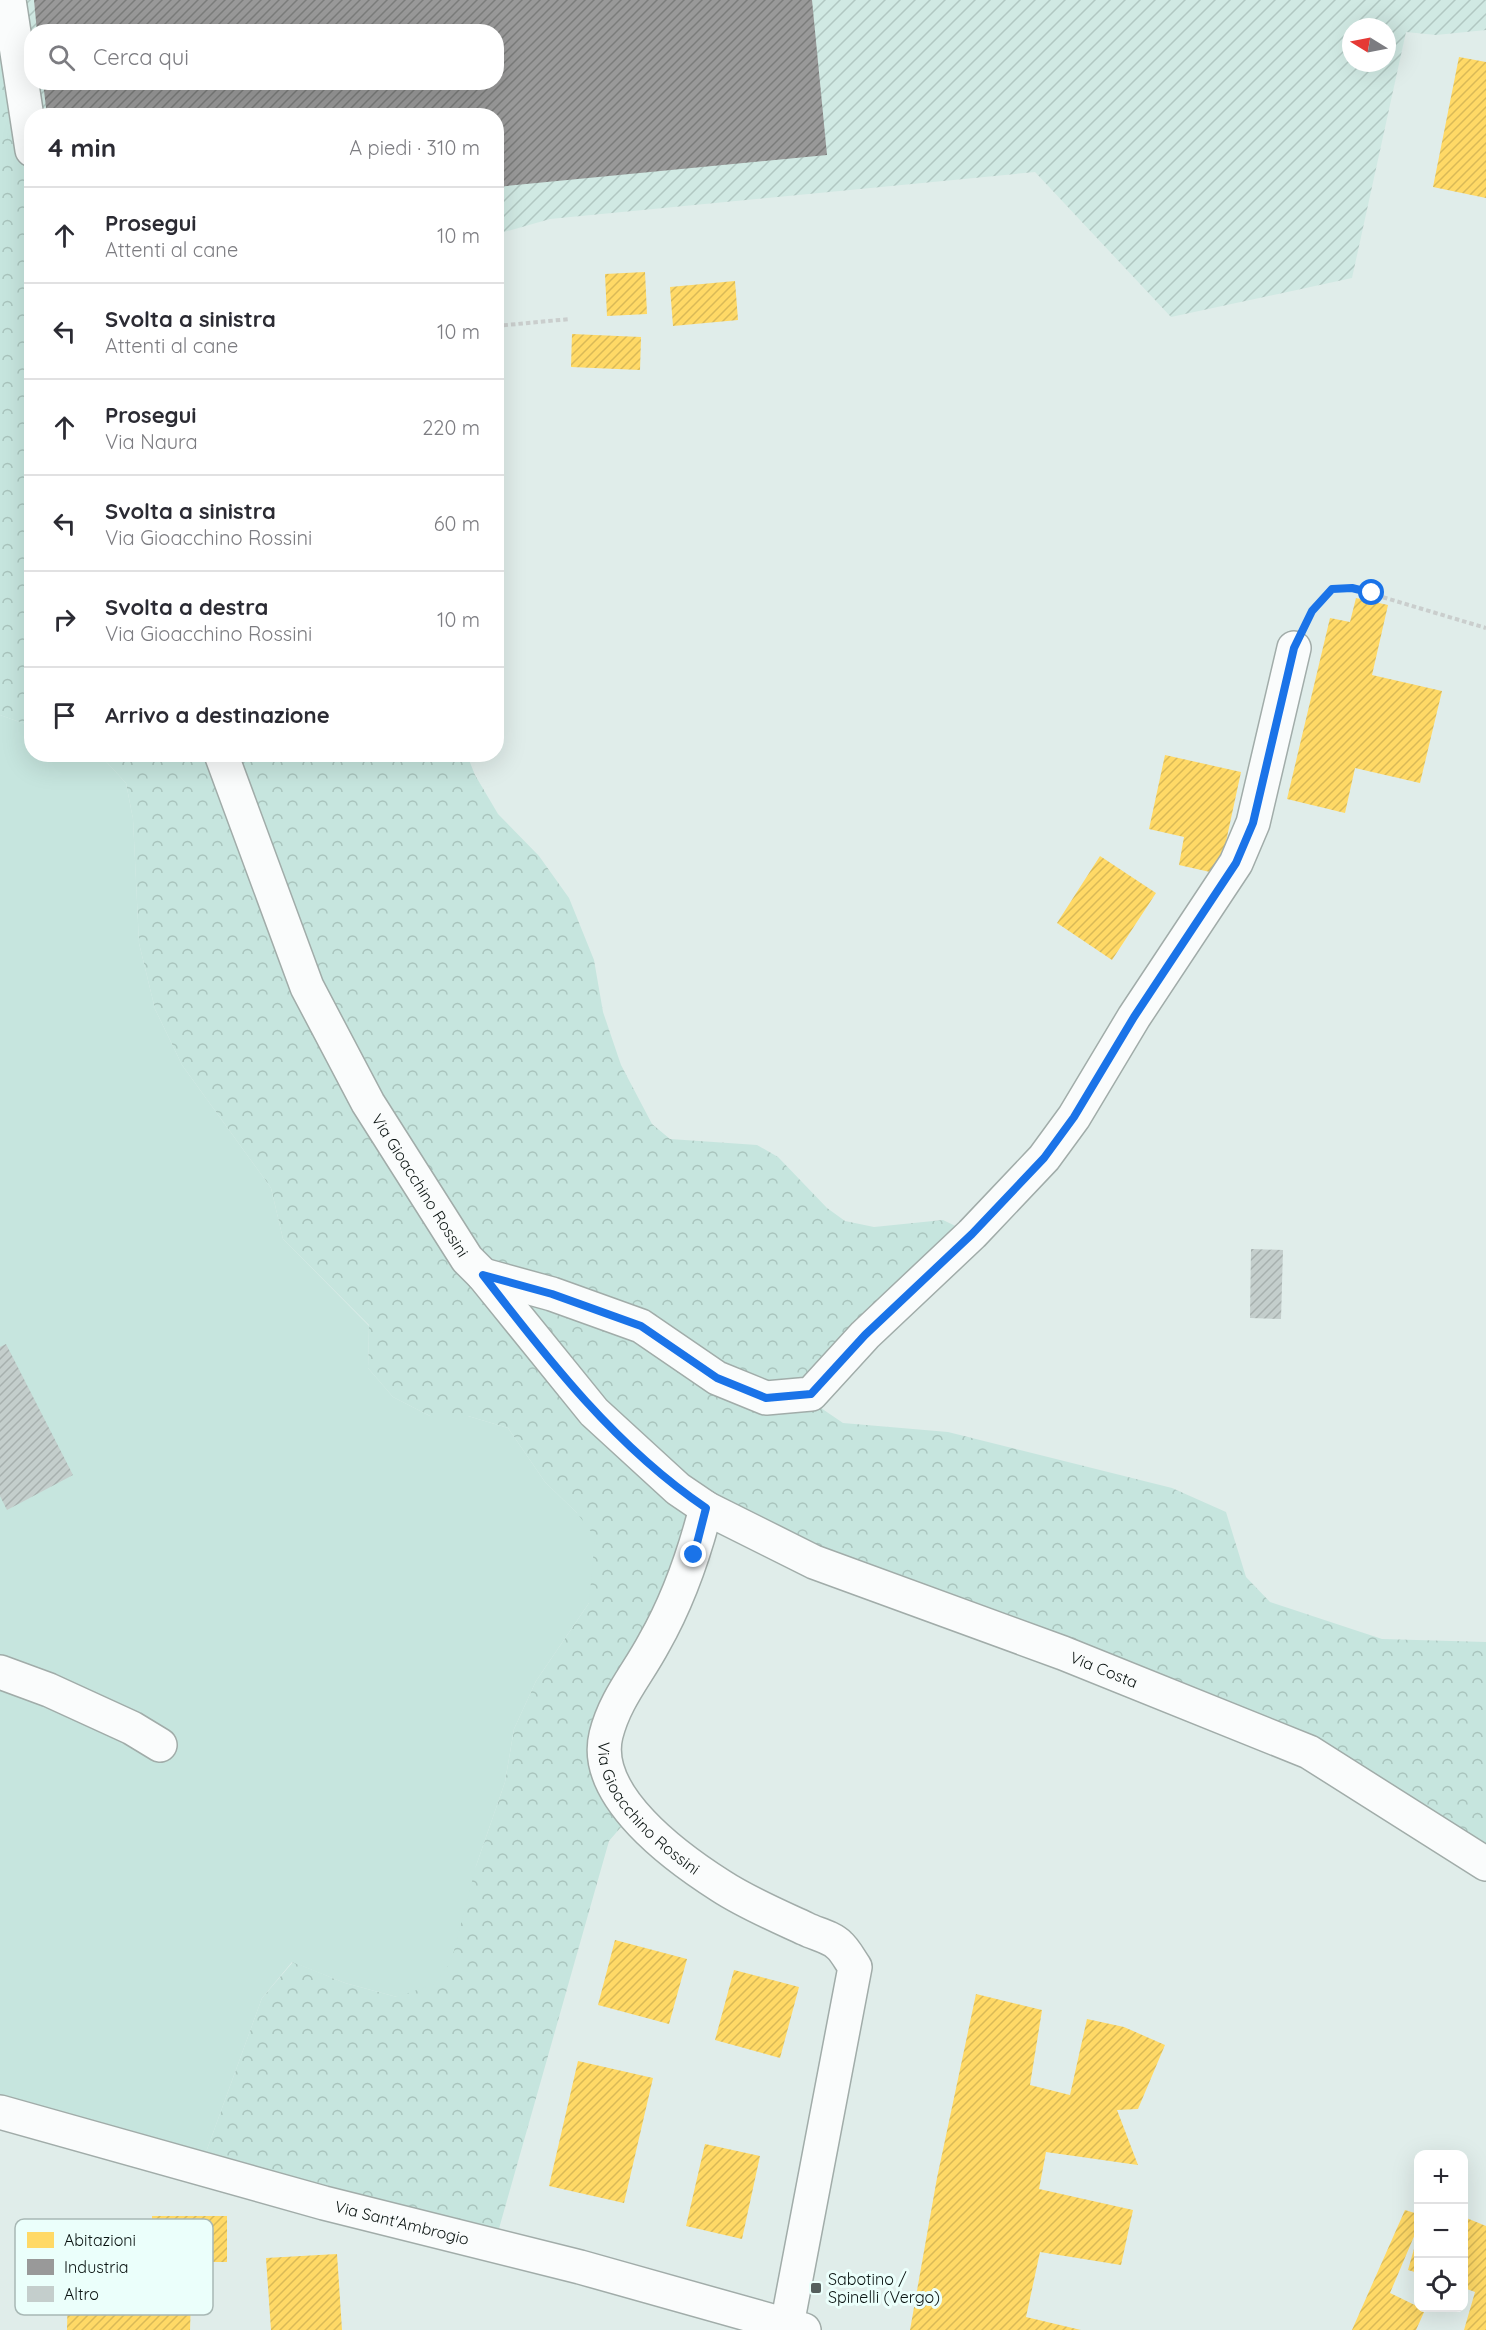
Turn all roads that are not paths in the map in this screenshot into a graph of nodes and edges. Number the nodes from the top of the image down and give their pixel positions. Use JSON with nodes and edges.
{"nodes":[{"id":1,"x":9,"y":0,"type":"edge"},
{"id":2,"x":26,"y":108,"type":"edge"},
{"id":3,"x":1294,"y":648,"type":"road end"},
{"id":4,"x":224,"y":762,"type":"edge"},
{"id":5,"x":483,"y":1275,"type":"junction"},
{"id":6,"x":706,"y":1508,"type":"junction"},
{"id":7,"x":0,"y":1672,"type":"edge"},
{"id":8,"x":160,"y":1745,"type":"dead end"},
{"id":9,"x":1486,"y":1864,"type":"edge"},
{"id":10,"x":0,"y":2112,"type":"edge"},
{"id":11,"x":795,"y":2328,"type":"edge"}],
"edges":[{"from":1,"to":2,"type":"street"},
{"from":3,"to":5,"type":"street"},
{"from":4,"to":5,"type":"street","name":"Via Gioacchino Rossini"},
{"from":5,"to":6,"type":"street","name":"Via Gioacchino Rossini"},
{"from":6,"to":9,"type":"street","name":"Via Costa"},
{"from":6,"to":11,"type":"street","name":"Via Gioacchino Rossini"},
{"from":7,"to":8,"type":"street"},
{"from":10,"to":11,"type":"street","name":"Via Sant'Ambrogio"}]}
